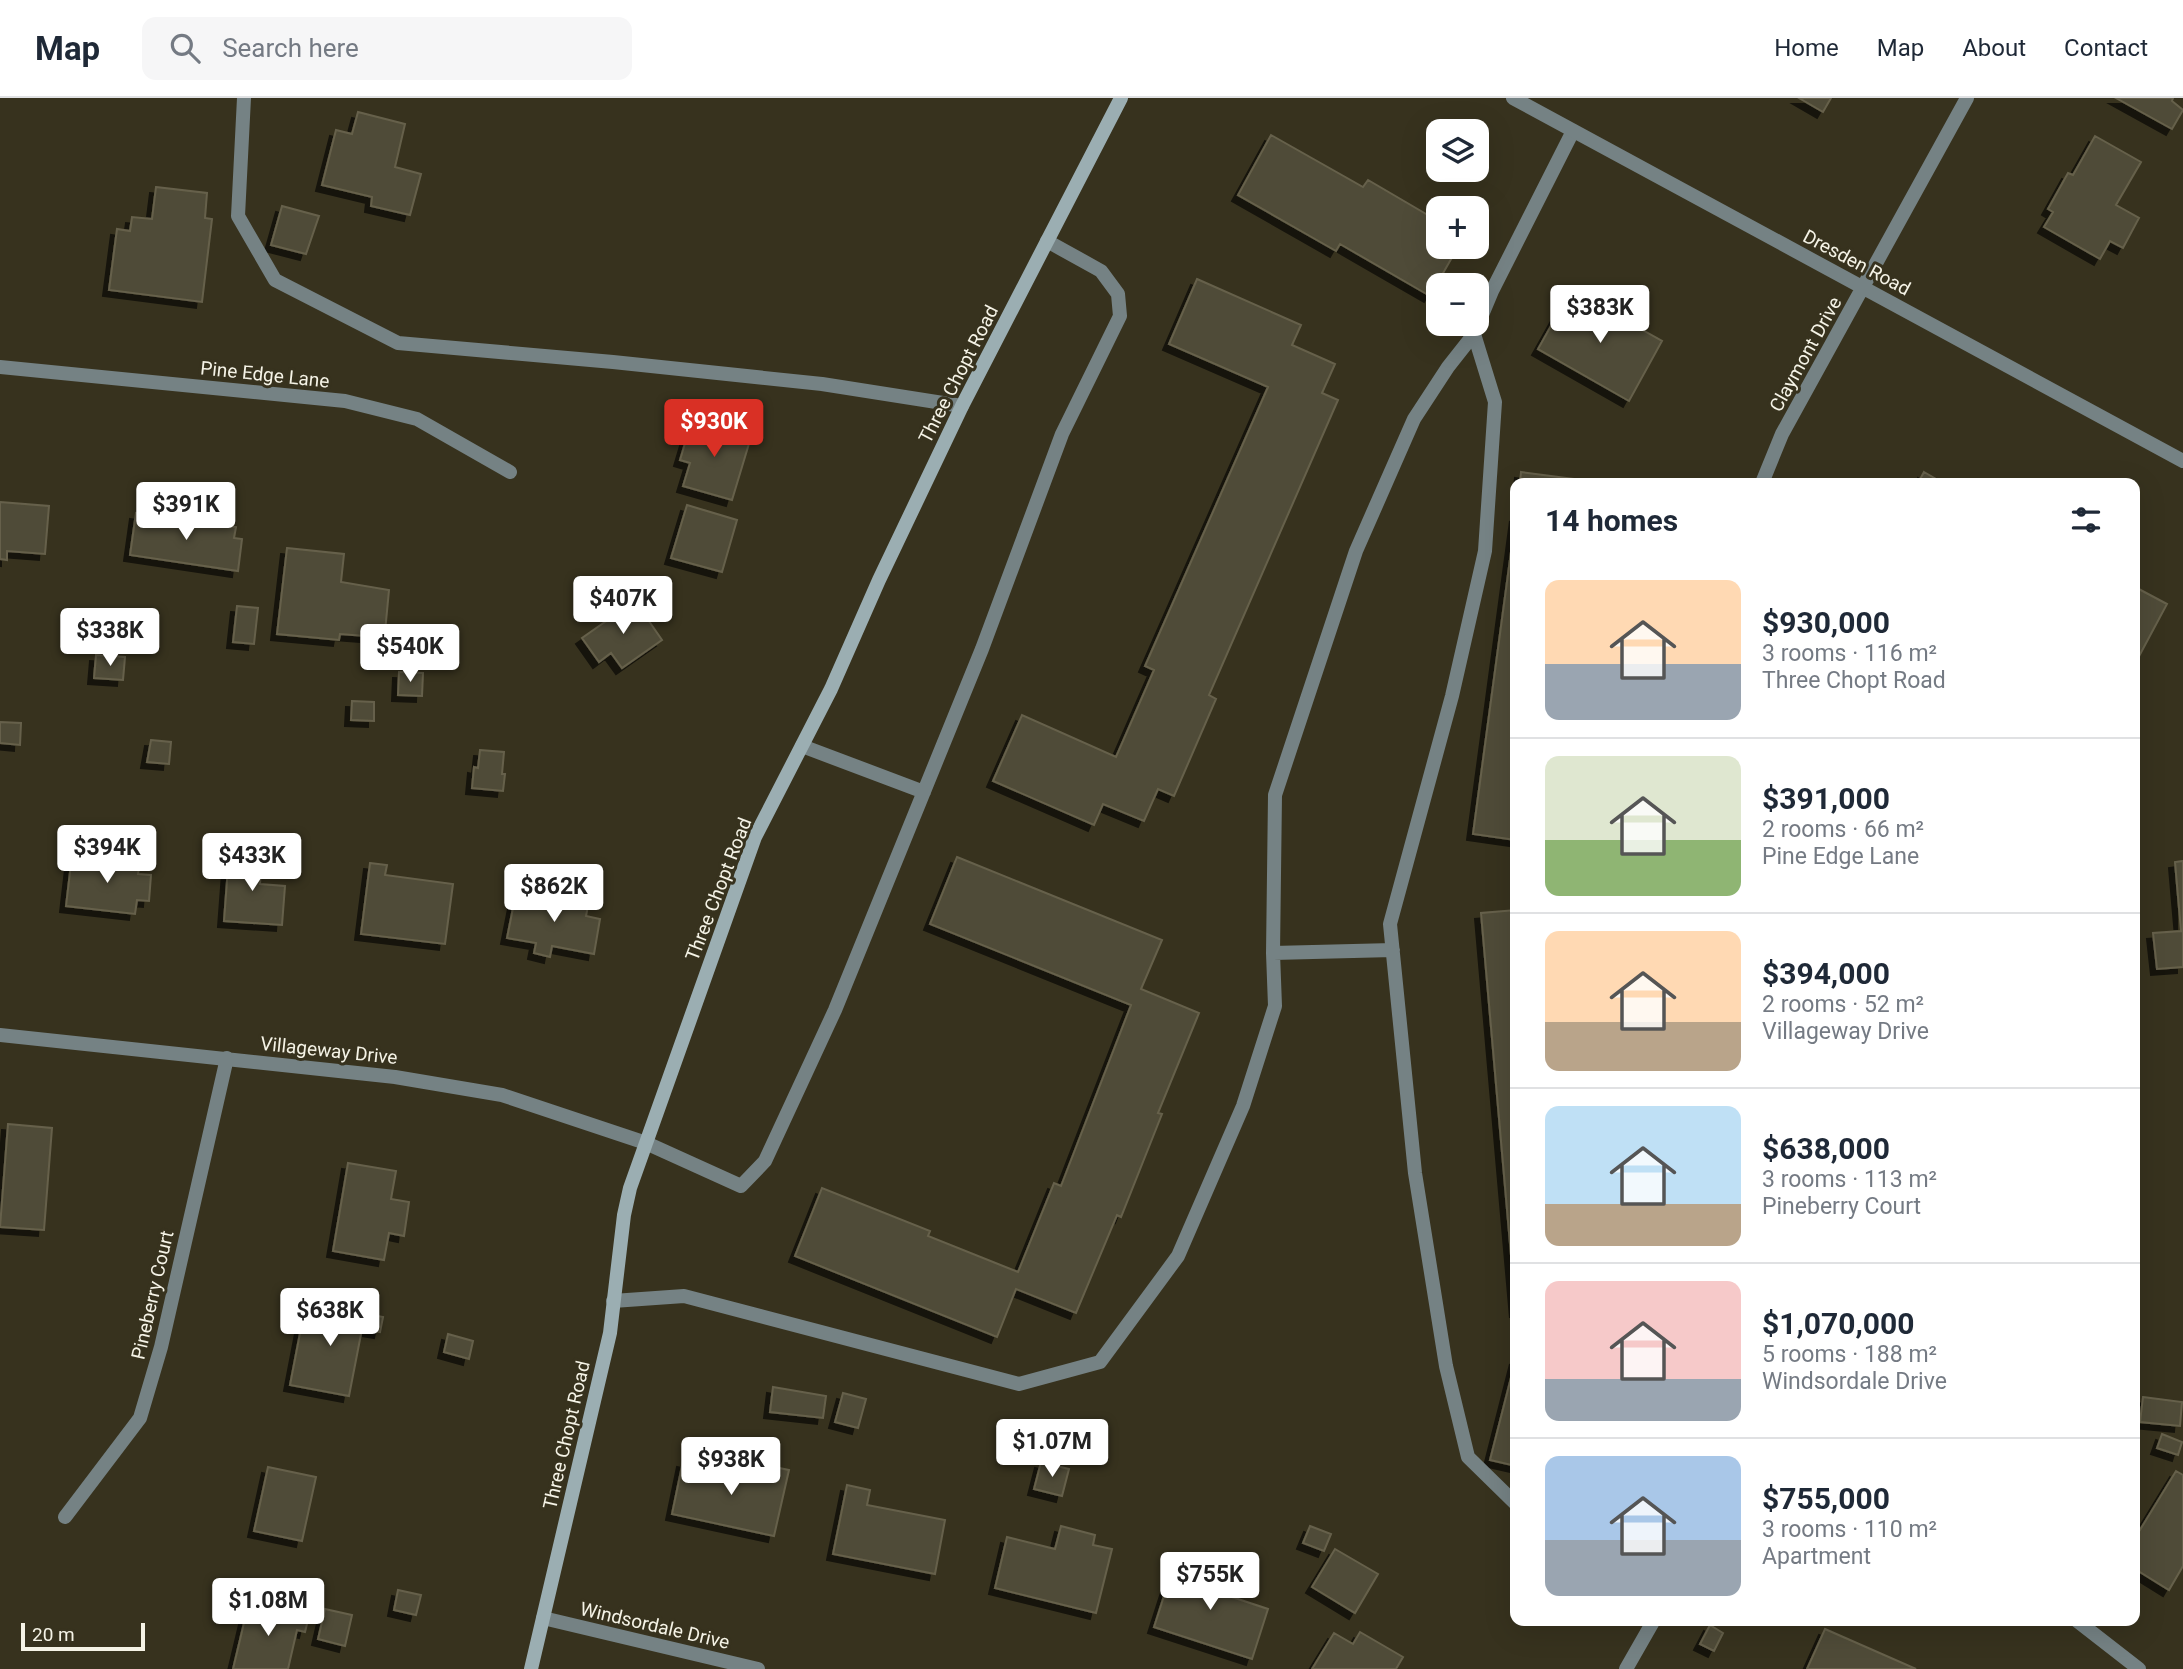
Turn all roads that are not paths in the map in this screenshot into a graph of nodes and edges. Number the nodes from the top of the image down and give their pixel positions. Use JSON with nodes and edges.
{"nodes":[{"id":1,"x":243,"y":98,"type":"edge"},
{"id":2,"x":1121,"y":98,"type":"edge"},
{"id":3,"x":1513,"y":98,"type":"edge"},
{"id":4,"x":1967,"y":98,"type":"edge"},
{"id":5,"x":1573,"y":131,"type":"junction"},
{"id":6,"x":1047,"y":241,"type":"junction"},
{"id":7,"x":1863,"y":287,"type":"junction"},
{"id":8,"x":1489,"y":298,"type":"edge"},
{"id":9,"x":1472,"y":336,"type":"edge"},
{"id":10,"x":1475,"y":336,"type":"edge"},
{"id":11,"x":0,"y":367,"type":"edge"},
{"id":12,"x":962,"y":406,"type":"junction"},
{"id":13,"x":2183,"y":461,"type":"edge"},
{"id":14,"x":510,"y":472,"type":"dead end"},
{"id":15,"x":1764,"y":478,"type":"edge"},
{"id":16,"x":802,"y":746,"type":"junction"},
{"id":17,"x":924,"y":792,"type":"junction"},
{"id":18,"x":1393,"y":950,"type":"junction"},
{"id":19,"x":1273,"y":953,"type":"junction"},
{"id":20,"x":0,"y":1035,"type":"edge"},
{"id":21,"x":227,"y":1058,"type":"junction"},
{"id":22,"x":646,"y":1143,"type":"junction"},
{"id":23,"x":613,"y":1301,"type":"junction"},
{"id":24,"x":1510,"y":1498,"type":"edge"},
{"id":25,"x":65,"y":1517,"type":"dead end"},
{"id":26,"x":543,"y":1618,"type":"junction"},
{"id":27,"x":1651,"y":1626,"type":"edge"},
{"id":28,"x":2085,"y":1626,"type":"edge"},
{"id":29,"x":531,"y":1669,"type":"edge"},
{"id":30,"x":758,"y":1669,"type":"edge"},
{"id":31,"x":1626,"y":1669,"type":"edge"},
{"id":32,"x":2139,"y":1669,"type":"edge"}],
"edges":[{"from":1,"to":12,"type":"street"},
{"from":2,"to":6,"type":"main road","name":"Three Chopt Road"},
{"from":3,"to":5,"type":"street","name":"Dresden Road"},
{"from":4,"to":7,"type":"street","name":"Claymont Drive"},
{"from":5,"to":7,"type":"street","name":"Dresden Road"},
{"from":5,"to":8,"type":"street"},
{"from":6,"to":12,"type":"main road","name":"Three Chopt Road"},
{"from":6,"to":17,"type":"street"},
{"from":7,"to":13,"type":"street","name":"Dresden Road"},
{"from":7,"to":15,"type":"street","name":"Claymont Drive"},
{"from":9,"to":19,"type":"street"},
{"from":10,"to":18,"type":"street"},
{"from":11,"to":14,"type":"street","name":"Pine Edge Lane"},
{"from":12,"to":16,"type":"main road","name":"Three Chopt Road"},
{"from":16,"to":17,"type":"street"},
{"from":16,"to":22,"type":"main road","name":"Three Chopt Road"},
{"from":17,"to":22,"type":"street","name":"Villageway Drive"},
{"from":18,"to":19,"type":"street"},
{"from":18,"to":24,"type":"street"},
{"from":19,"to":23,"type":"street"},
{"from":20,"to":21,"type":"street","name":"Villageway Drive"},
{"from":21,"to":22,"type":"street","name":"Villageway Drive"},
{"from":21,"to":25,"type":"street","name":"Pineberry Court"},
{"from":22,"to":23,"type":"main road","name":"Three Chopt Road"},
{"from":23,"to":26,"type":"main road","name":"Three Chopt Road"},
{"from":26,"to":29,"type":"main road","name":"Three Chopt Road"},
{"from":26,"to":30,"type":"street","name":"Windsordale Drive"},
{"from":27,"to":31,"type":"street"},
{"from":28,"to":32,"type":"street"}]}
